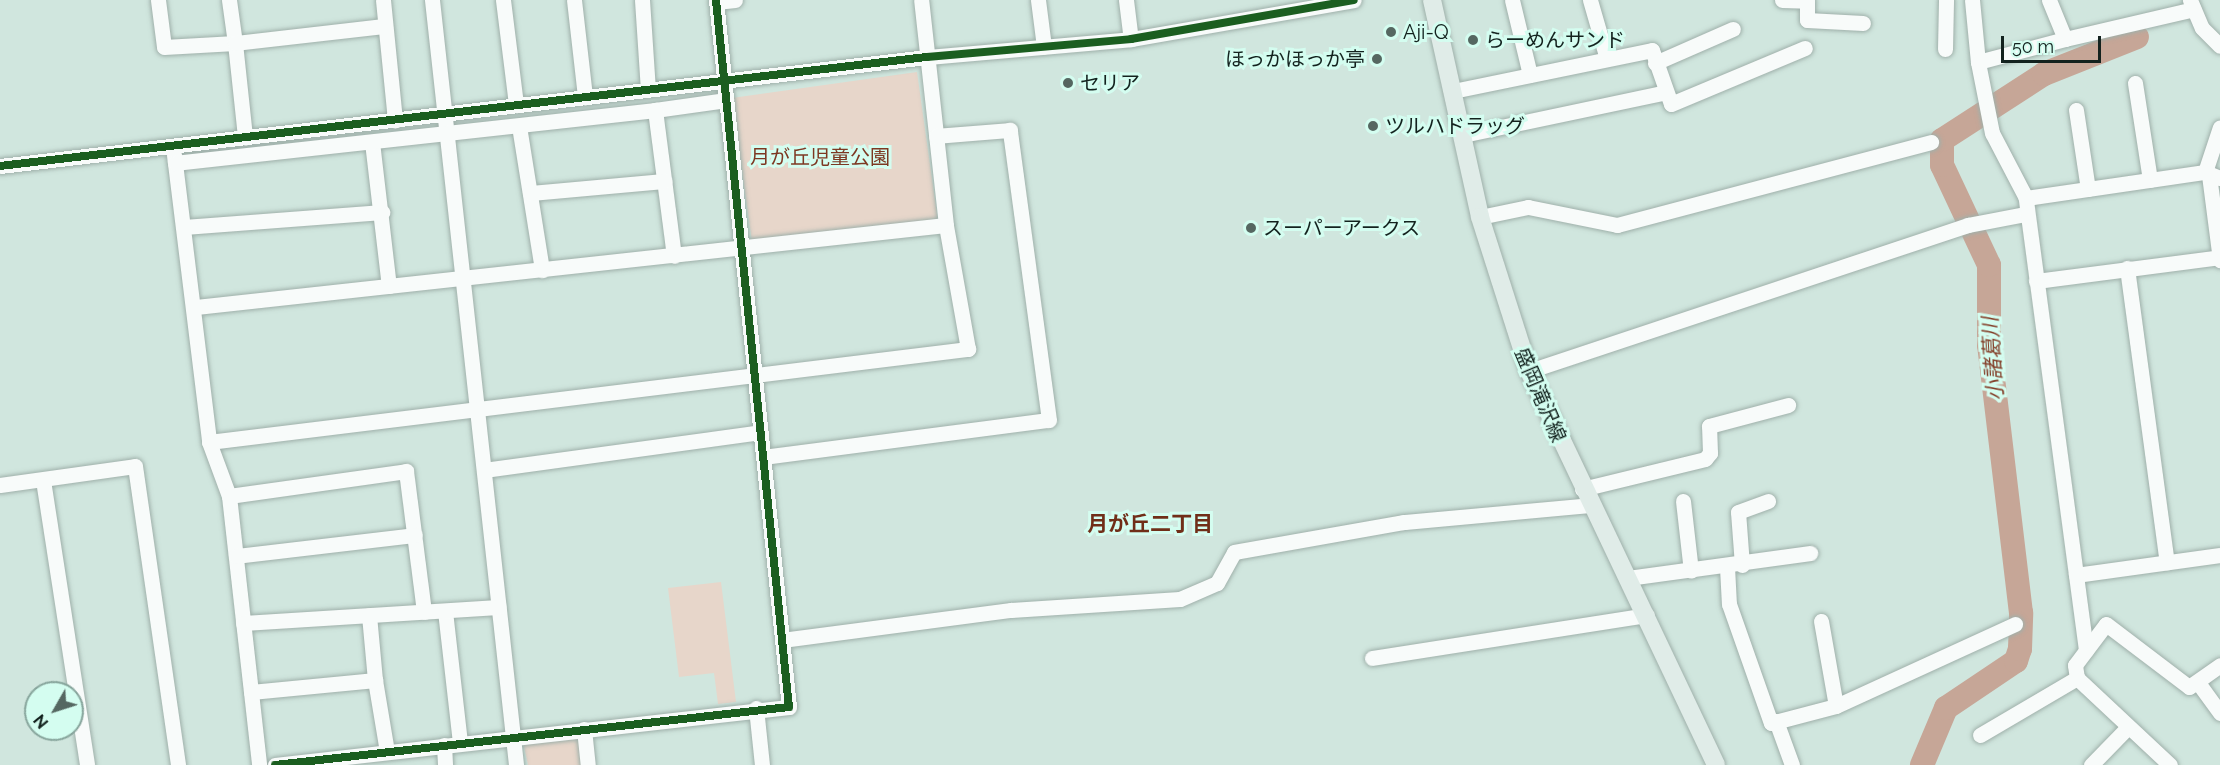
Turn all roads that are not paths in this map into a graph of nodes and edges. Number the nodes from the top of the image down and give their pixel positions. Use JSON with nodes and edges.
{"nodes":[{"id":1,"x":158,"y":0,"type":"edge"},
{"id":2,"x":229,"y":0,"type":"edge"},
{"id":3,"x":383,"y":0,"type":"edge"},
{"id":4,"x":432,"y":0,"type":"edge"},
{"id":5,"x":503,"y":0,"type":"edge"},
{"id":6,"x":573,"y":0,"type":"edge"},
{"id":7,"x":642,"y":0,"type":"edge"},
{"id":8,"x":735,"y":0,"type":"edge"},
{"id":9,"x":921,"y":0,"type":"edge"},
{"id":10,"x":1038,"y":0,"type":"edge"},
{"id":11,"x":1126,"y":0,"type":"edge"},
{"id":12,"x":1354,"y":0,"type":"edge"},
{"id":13,"x":1432,"y":0,"type":"edge"},
{"id":14,"x":1512,"y":0,"type":"edge"},
{"id":15,"x":1590,"y":0,"type":"edge"},
{"id":16,"x":1782,"y":0,"type":"edge"},
{"id":17,"x":1946,"y":0,"type":"edge"},
{"id":18,"x":1972,"y":0,"type":"edge"},
{"id":19,"x":2049,"y":0,"type":"edge"},
{"id":20,"x":716,"y":1,"type":"edge"},
{"id":21,"x":2192,"y":4,"type":"edge"},
{"id":22,"x":1863,"y":23,"type":"dead end"},
{"id":23,"x":385,"y":26,"type":"junction"},
{"id":24,"x":1733,"y":29,"type":"dead end"},
{"id":25,"x":1131,"y":39,"type":"junction"},
{"id":26,"x":2065,"y":39,"type":"junction"},
{"id":27,"x":235,"y":44,"type":"junction"},
{"id":28,"x":2220,"y":46,"type":"edge"},
{"id":29,"x":1044,"y":47,"type":"junction"},
{"id":30,"x":1805,"y":48,"type":"dead end"},
{"id":31,"x":1945,"y":48,"type":"dead end"},
{"id":32,"x":927,"y":57,"type":"junction"},
{"id":33,"x":1607,"y":59,"type":"junction"},
{"id":34,"x":1978,"y":62,"type":"junction"},
{"id":35,"x":1655,"y":63,"type":"junction"},
{"id":36,"x":1530,"y":75,"type":"junction"},
{"id":37,"x":724,"y":81,"type":"junction"},
{"id":38,"x":2135,"y":83,"type":"dead end"},
{"id":39,"x":648,"y":90,"type":"junction"},
{"id":40,"x":1453,"y":91,"type":"junction"},
{"id":41,"x":1663,"y":93,"type":"junction"},
{"id":42,"x":585,"y":97,"type":"junction"},
{"id":43,"x":726,"y":100,"type":"junction"},
{"id":44,"x":516,"y":105,"type":"junction"},
{"id":45,"x":655,"y":110,"type":"junction"},
{"id":46,"x":2076,"y":110,"type":"dead end"},
{"id":47,"x":445,"y":114,"type":"junction"},
{"id":48,"x":395,"y":120,"type":"junction"},
{"id":49,"x":519,"y":126,"type":"junction"},
{"id":50,"x":2220,"y":127,"type":"edge"},
{"id":51,"x":447,"y":134,"type":"junction"},
{"id":52,"x":1463,"y":135,"type":"junction"},
{"id":53,"x":936,"y":136,"type":"junction"},
{"id":54,"x":245,"y":137,"type":"junction"},
{"id":55,"x":372,"y":142,"type":"junction"},
{"id":56,"x":1931,"y":142,"type":"dead end"},
{"id":57,"x":173,"y":145,"type":"junction"},
{"id":58,"x":175,"y":163,"type":"junction"},
{"id":59,"x":0,"y":166,"type":"edge"},
{"id":60,"x":2212,"y":175,"type":"edge"},
{"id":61,"x":2150,"y":180,"type":"junction"},
{"id":62,"x":664,"y":181,"type":"junction"},
{"id":63,"x":2088,"y":189,"type":"junction"},
{"id":64,"x":530,"y":193,"type":"junction"},
{"id":65,"x":2026,"y":198,"type":"junction"},
{"id":66,"x":382,"y":212,"type":"junction"},
{"id":67,"x":2025,"y":214,"type":"junction"},
{"id":68,"x":1480,"y":217,"type":"junction"},
{"id":69,"x":946,"y":225,"type":"junction"},
{"id":70,"x":184,"y":227,"type":"junction"},
{"id":71,"x":741,"y":248,"type":"junction"},
{"id":72,"x":674,"y":256,"type":"junction"},
{"id":73,"x":2220,"y":259,"type":"edge"},
{"id":74,"x":2127,"y":268,"type":"junction"},
{"id":75,"x":543,"y":270,"type":"junction"},
{"id":76,"x":462,"y":280,"type":"junction"},
{"id":77,"x":2036,"y":281,"type":"junction"},
{"id":78,"x":389,"y":286,"type":"junction"},
{"id":79,"x":196,"y":307,"type":"junction"},
{"id":80,"x":1529,"y":371,"type":"junction"},
{"id":81,"x":754,"y":374,"type":"junction"},
{"id":82,"x":1788,"y":405,"type":"dead end"},
{"id":83,"x":477,"y":409,"type":"junction"},
{"id":84,"x":760,"y":432,"type":"junction"},
{"id":85,"x":209,"y":442,"type":"junction"},
{"id":86,"x":763,"y":457,"type":"junction"},
{"id":87,"x":484,"y":470,"type":"junction"},
{"id":88,"x":44,"y":480,"type":"junction"},
{"id":89,"x":0,"y":485,"type":"edge"},
{"id":90,"x":229,"y":496,"type":"junction"},
{"id":91,"x":1586,"y":497,"type":"junction"},
{"id":92,"x":1683,"y":501,"type":"dead end"},
{"id":93,"x":1768,"y":501,"type":"dead end"},
{"id":94,"x":415,"y":535,"type":"junction"},
{"id":95,"x":1810,"y":553,"type":"dead end"},
{"id":96,"x":2220,"y":555,"type":"edge"},
{"id":97,"x":236,"y":556,"type":"junction"},
{"id":98,"x":2167,"y":562,"type":"junction"},
{"id":99,"x":1742,"y":565,"type":"junction"},
{"id":100,"x":1727,"y":567,"type":"junction"},
{"id":101,"x":1691,"y":571,"type":"junction"},
{"id":102,"x":2076,"y":575,"type":"junction"},
{"id":103,"x":1628,"y":578,"type":"junction"},
{"id":104,"x":499,"y":607,"type":"junction"},
{"id":105,"x":445,"y":611,"type":"junction"},
{"id":106,"x":424,"y":612,"type":"junction"},
{"id":107,"x":369,"y":615,"type":"junction"},
{"id":108,"x":1647,"y":615,"type":"junction"},
{"id":109,"x":1821,"y":621,"type":"dead end"},
{"id":110,"x":243,"y":623,"type":"junction"},
{"id":111,"x":2015,"y":624,"type":"dead end"},
{"id":112,"x":782,"y":640,"type":"junction"},
{"id":113,"x":2086,"y":650,"type":"junction"},
{"id":114,"x":1372,"y":658,"type":"dead end"},
{"id":115,"x":2220,"y":665,"type":"edge"},
{"id":116,"x":2077,"y":678,"type":"junction"},
{"id":117,"x":375,"y":680,"type":"junction"},
{"id":118,"x":2199,"y":684,"type":"junction"},
{"id":119,"x":251,"y":692,"type":"junction"},
{"id":120,"x":1836,"y":706,"type":"junction"},
{"id":121,"x":756,"y":708,"type":"junction"},
{"id":122,"x":2220,"y":713,"type":"edge"},
{"id":123,"x":1776,"y":721,"type":"junction"},
{"id":124,"x":584,"y":729,"type":"junction"},
{"id":125,"x":2126,"y":729,"type":"junction"},
{"id":126,"x":1980,"y":735,"type":"dead end"},
{"id":127,"x":513,"y":737,"type":"junction"},
{"id":128,"x":460,"y":743,"type":"junction"},
{"id":129,"x":444,"y":745,"type":"junction"},
{"id":130,"x":387,"y":752,"type":"junction"},
{"id":131,"x":87,"y":765,"type":"edge"},
{"id":132,"x":178,"y":765,"type":"edge"},
{"id":133,"x":259,"y":765,"type":"edge"},
{"id":134,"x":275,"y":765,"type":"edge"},
{"id":135,"x":445,"y":765,"type":"edge"},
{"id":136,"x":516,"y":765,"type":"edge"},
{"id":137,"x":588,"y":765,"type":"edge"},
{"id":138,"x":762,"y":765,"type":"edge"},
{"id":139,"x":1716,"y":765,"type":"edge"},
{"id":140,"x":1792,"y":765,"type":"edge"},
{"id":141,"x":2091,"y":765,"type":"edge"},
{"id":142,"x":2170,"y":765,"type":"edge"}],
"edges":[{"from":1,"to":27,"type":"street"},
{"from":2,"to":27,"type":"street"},
{"from":3,"to":23,"type":"street"},
{"from":4,"to":47,"type":"street"},
{"from":5,"to":44,"type":"street"},
{"from":6,"to":42,"type":"street"},
{"from":7,"to":39,"type":"street"},
{"from":8,"to":20,"type":"street"},
{"from":9,"to":32,"type":"street"},
{"from":10,"to":29,"type":"street"},
{"from":11,"to":25,"type":"street"},
{"from":12,"to":25,"type":"street"},
{"from":13,"to":40,"type":"main road","name":"盛岡滝沢線"},
{"from":14,"to":36,"type":"street"},
{"from":15,"to":33,"type":"street"},
{"from":16,"to":22,"type":"street"},
{"from":17,"to":31,"type":"street"},
{"from":18,"to":34,"type":"street"},
{"from":19,"to":26,"type":"street"},
{"from":20,"to":37,"type":"street"},
{"from":21,"to":26,"type":"street"},
{"from":21,"to":28,"type":"street"},
{"from":23,"to":27,"type":"street"},
{"from":23,"to":48,"type":"street"},
{"from":24,"to":35,"type":"street"},
{"from":25,"to":29,"type":"street"},
{"from":26,"to":34,"type":"street"},
{"from":27,"to":54,"type":"street"},
{"from":29,"to":32,"type":"street"},
{"from":30,"to":41,"type":"street"},
{"from":32,"to":37,"type":"street"},
{"from":32,"to":53,"type":"street"},
{"from":33,"to":35,"type":"street"},
{"from":33,"to":36,"type":"street"},
{"from":34,"to":65,"type":"street"},
{"from":35,"to":41,"type":"street"},
{"from":36,"to":40,"type":"street"},
{"from":37,"to":39,"type":"street"},
{"from":37,"to":43,"type":"street"},
{"from":38,"to":61,"type":"street"},
{"from":39,"to":42,"type":"street"},
{"from":40,"to":52,"type":"main road","name":"盛岡滝沢線"},
{"from":41,"to":52,"type":"street"},
{"from":42,"to":44,"type":"street"},
{"from":43,"to":45,"type":"street"},
{"from":43,"to":71,"type":"street"},
{"from":44,"to":47,"type":"street"},
{"from":45,"to":49,"type":"street"},
{"from":45,"to":62,"type":"street"},
{"from":46,"to":63,"type":"street"},
{"from":47,"to":48,"type":"street"},
{"from":47,"to":51,"type":"street"},
{"from":48,"to":54,"type":"street"},
{"from":49,"to":51,"type":"street"},
{"from":49,"to":64,"type":"street"},
{"from":50,"to":60,"type":"street"},
{"from":51,"to":55,"type":"street"},
{"from":51,"to":76,"type":"street"},
{"from":52,"to":68,"type":"main road","name":"盛岡滝沢線"},
{"from":53,"to":69,"type":"street"},
{"from":53,"to":86,"type":"street"},
{"from":54,"to":57,"type":"street"},
{"from":55,"to":58,"type":"street"},
{"from":55,"to":66,"type":"street"},
{"from":56,"to":68,"type":"street"},
{"from":57,"to":58,"type":"street"},
{"from":57,"to":59,"type":"street"},
{"from":58,"to":70,"type":"street"},
{"from":60,"to":61,"type":"street"},
{"from":60,"to":73,"type":"street"},
{"from":61,"to":63,"type":"street"},
{"from":62,"to":64,"type":"street"},
{"from":62,"to":72,"type":"street"},
{"from":63,"to":65,"type":"street"},
{"from":64,"to":75,"type":"street"},
{"from":65,"to":67,"type":"street"},
{"from":66,"to":70,"type":"street"},
{"from":66,"to":78,"type":"street"},
{"from":67,"to":77,"type":"street"},
{"from":67,"to":80,"type":"street"},
{"from":68,"to":80,"type":"main road","name":"盛岡滝沢線"},
{"from":69,"to":71,"type":"street"},
{"from":69,"to":81,"type":"street"},
{"from":70,"to":79,"type":"street"},
{"from":71,"to":72,"type":"street"},
{"from":71,"to":81,"type":"street"},
{"from":72,"to":75,"type":"street"},
{"from":73,"to":74,"type":"street"},
{"from":74,"to":77,"type":"street"},
{"from":74,"to":98,"type":"street"},
{"from":75,"to":76,"type":"street"},
{"from":76,"to":78,"type":"street"},
{"from":76,"to":83,"type":"street"},
{"from":77,"to":102,"type":"street"},
{"from":78,"to":79,"type":"street"},
{"from":79,"to":85,"type":"street"},
{"from":80,"to":91,"type":"main road","name":"盛岡滝沢線"},
{"from":81,"to":83,"type":"street"},
{"from":81,"to":84,"type":"street"},
{"from":82,"to":91,"type":"street"},
{"from":83,"to":85,"type":"street"},
{"from":83,"to":87,"type":"street"},
{"from":84,"to":86,"type":"street"},
{"from":84,"to":87,"type":"street"},
{"from":85,"to":90,"type":"street"},
{"from":86,"to":112,"type":"street"},
{"from":87,"to":104,"type":"street"},
{"from":88,"to":89,"type":"street"},
{"from":88,"to":131,"type":"street"},
{"from":88,"to":132,"type":"street"},
{"from":90,"to":94,"type":"street"},
{"from":90,"to":97,"type":"street"},
{"from":91,"to":103,"type":"main road","name":"盛岡滝沢線"},
{"from":91,"to":112,"type":"street"},
{"from":92,"to":101,"type":"street"},
{"from":93,"to":99,"type":"street"},
{"from":94,"to":97,"type":"street"},
{"from":94,"to":106,"type":"street"},
{"from":95,"to":99,"type":"street"},
{"from":96,"to":98,"type":"street"},
{"from":97,"to":110,"type":"street"},
{"from":98,"to":102,"type":"street"},
{"from":99,"to":100,"type":"street"},
{"from":100,"to":101,"type":"street"},
{"from":100,"to":123,"type":"street"},
{"from":101,"to":103,"type":"street"},
{"from":102,"to":113,"type":"street"},
{"from":103,"to":108,"type":"main road","name":"盛岡滝沢線"},
{"from":104,"to":105,"type":"street"},
{"from":104,"to":127,"type":"street"},
{"from":105,"to":106,"type":"street"},
{"from":105,"to":128,"type":"street"},
{"from":106,"to":107,"type":"street"},
{"from":107,"to":110,"type":"street"},
{"from":107,"to":117,"type":"street"},
{"from":108,"to":114,"type":"street"},
{"from":108,"to":139,"type":"main road","name":"盛岡滝沢線"},
{"from":109,"to":120,"type":"street"},
{"from":110,"to":119,"type":"street"},
{"from":111,"to":120,"type":"street"},
{"from":112,"to":121,"type":"street"},
{"from":113,"to":116,"type":"street"},
{"from":113,"to":118,"type":"street"},
{"from":115,"to":118,"type":"street"},
{"from":116,"to":125,"type":"street"},
{"from":116,"to":126,"type":"street"},
{"from":117,"to":119,"type":"street"},
{"from":117,"to":130,"type":"street"},
{"from":118,"to":122,"type":"street"},
{"from":119,"to":133,"type":"street"},
{"from":120,"to":123,"type":"street"},
{"from":121,"to":124,"type":"street"},
{"from":121,"to":138,"type":"street"},
{"from":123,"to":140,"type":"street"},
{"from":124,"to":127,"type":"street"},
{"from":124,"to":137,"type":"street"},
{"from":125,"to":141,"type":"street"},
{"from":125,"to":142,"type":"street"},
{"from":127,"to":128,"type":"street"},
{"from":127,"to":136,"type":"street"},
{"from":128,"to":129,"type":"street"},
{"from":129,"to":130,"type":"street"},
{"from":129,"to":135,"type":"street"},
{"from":130,"to":134,"type":"street"}]}
